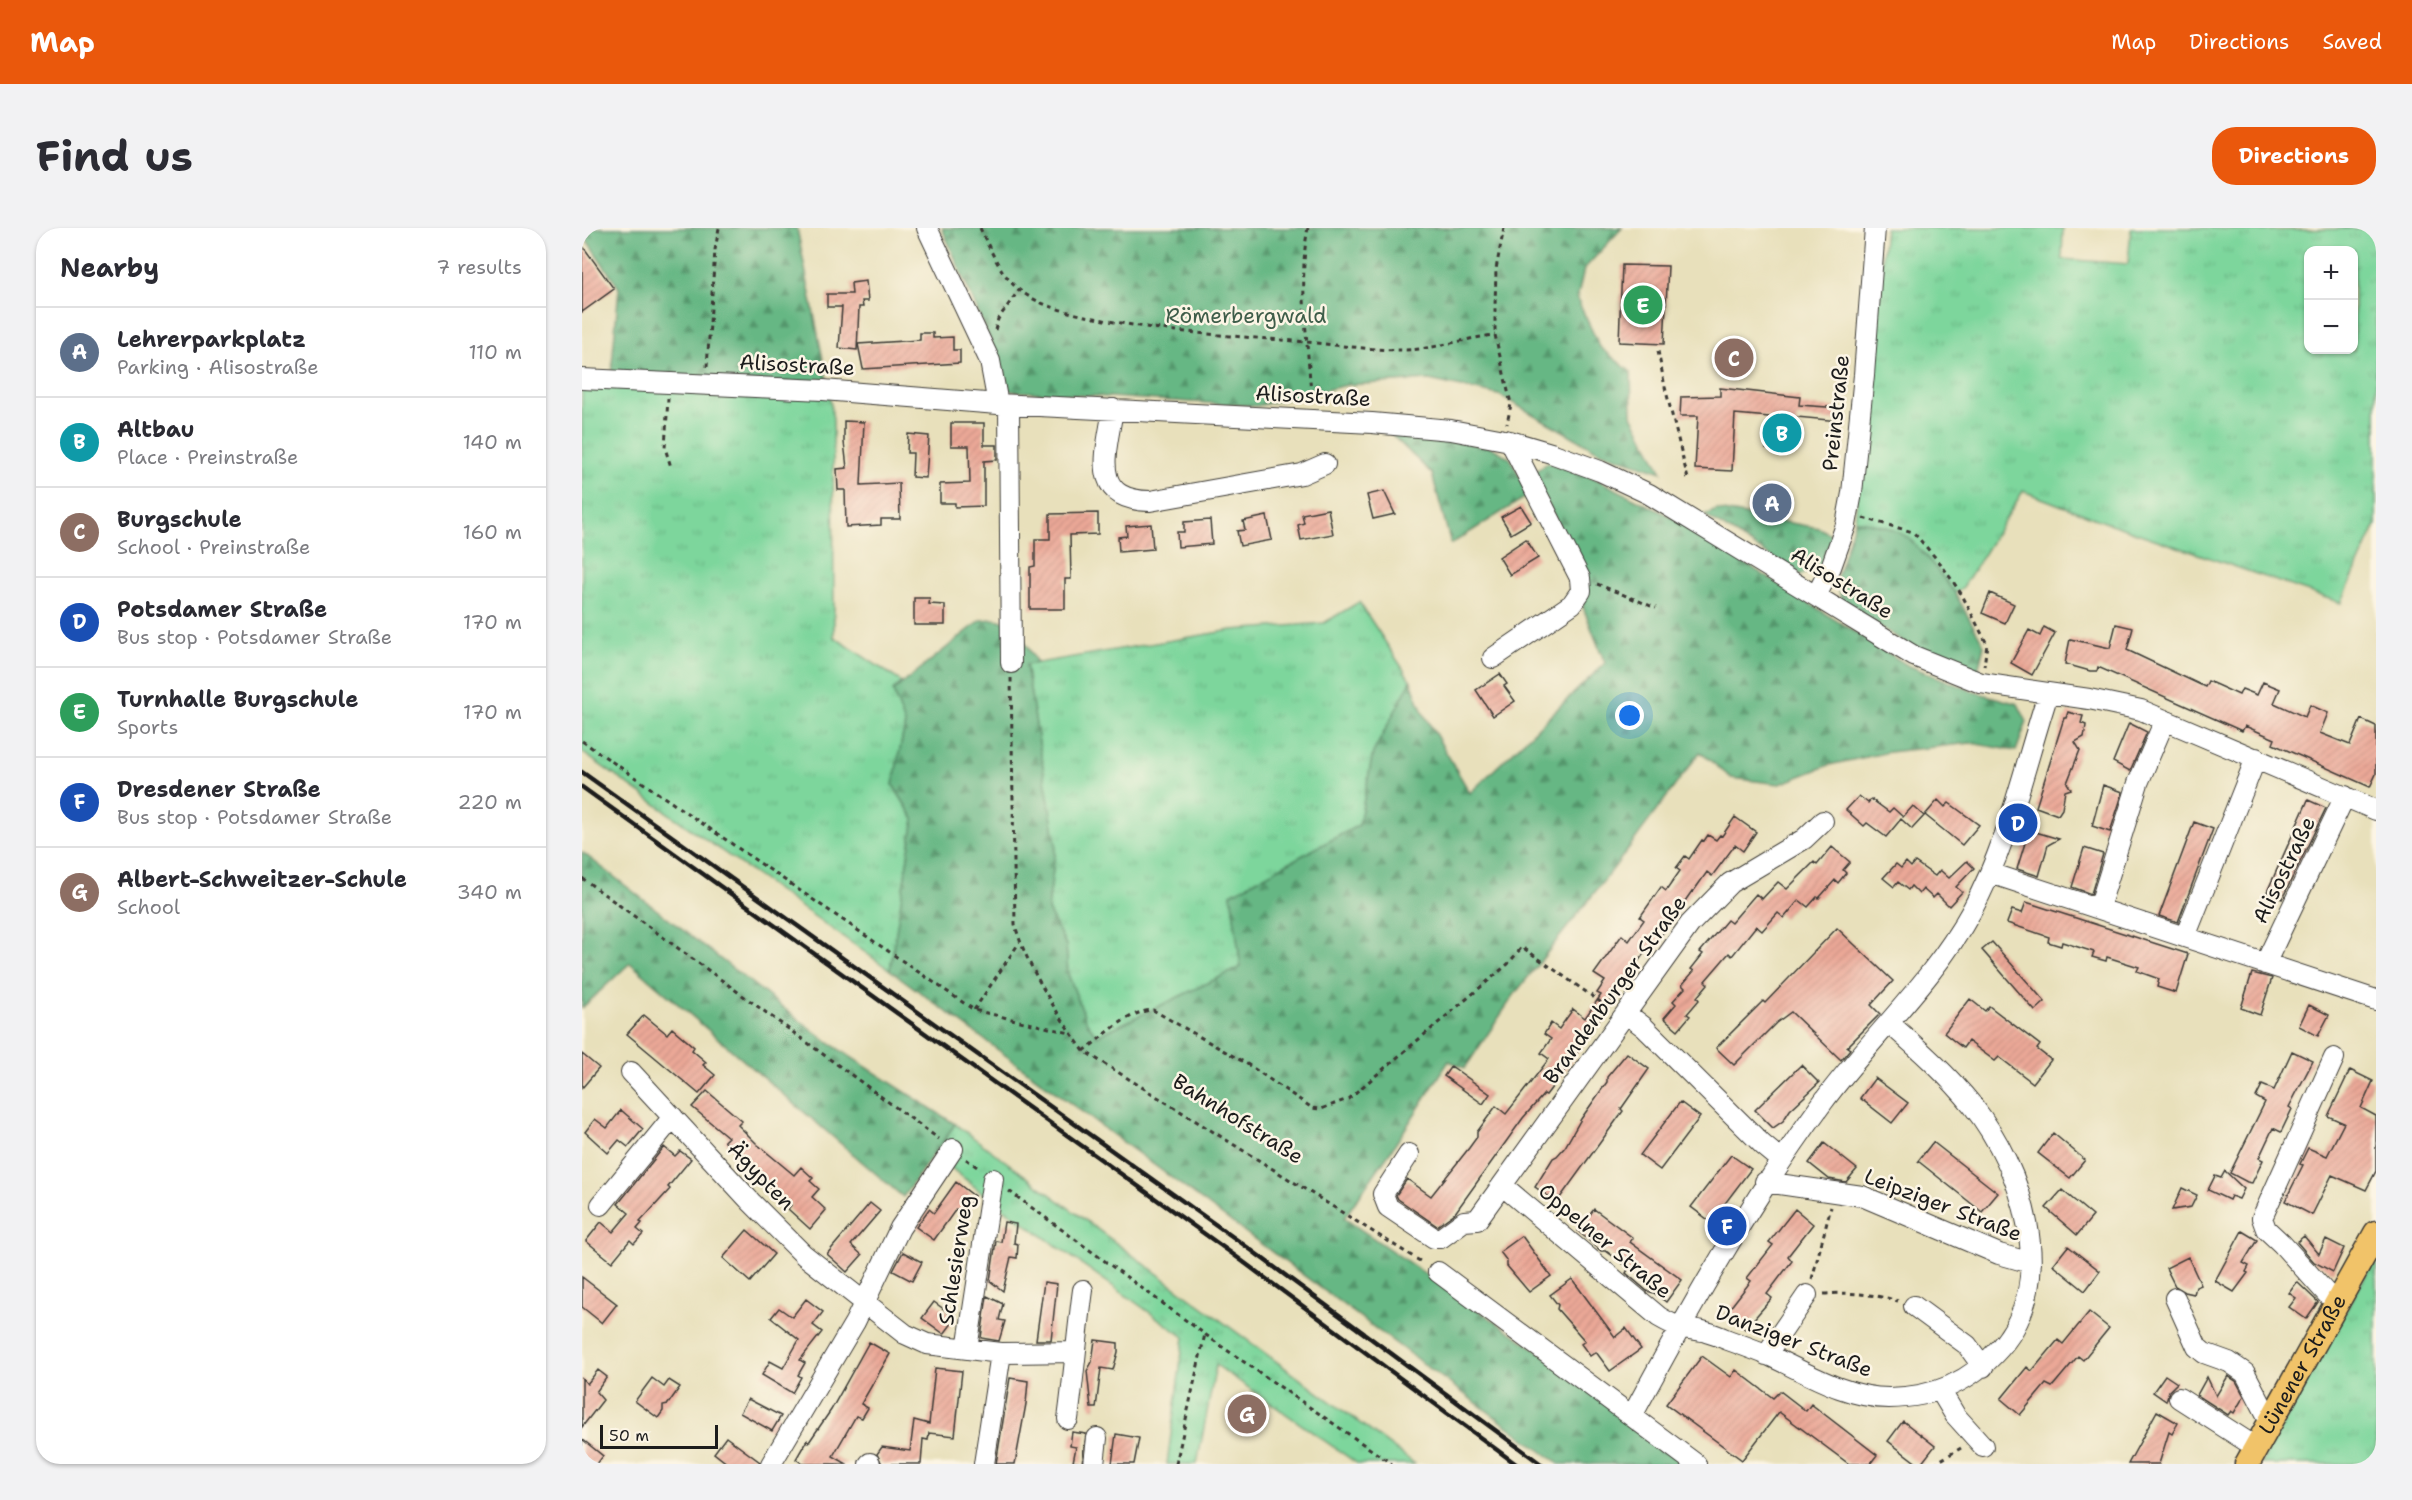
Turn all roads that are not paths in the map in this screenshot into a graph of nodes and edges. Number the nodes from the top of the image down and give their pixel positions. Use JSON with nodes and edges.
{"nodes":[{"id":1,"x":927,"y":228,"type":"edge"},
{"id":2,"x":1875,"y":228,"type":"edge"},
{"id":3,"x":582,"y":380,"type":"edge"},
{"id":4,"x":1004,"y":404,"type":"junction"},
{"id":5,"x":1113,"y":409,"type":"junction"},
{"id":6,"x":1510,"y":441,"type":"junction"},
{"id":7,"x":1325,"y":464,"type":"dead end"},
{"id":8,"x":1816,"y":596,"type":"junction"},
{"id":9,"x":1493,"y":658,"type":"dead end"},
{"id":10,"x":1011,"y":663,"type":"road end"},
{"id":11,"x":2048,"y":694,"type":"junction"},
{"id":12,"x":2165,"y":720,"type":"junction"},
{"id":13,"x":2256,"y":758,"type":"junction"},
{"id":14,"x":2345,"y":796,"type":"junction"},
{"id":15,"x":2376,"y":810,"type":"edge"},
{"id":16,"x":1823,"y":821,"type":"dead end"},
{"id":17,"x":1990,"y":873,"type":"junction"},
{"id":18,"x":2099,"y":908,"type":"junction"},
{"id":19,"x":2185,"y":937,"type":"junction"},
{"id":20,"x":2265,"y":964,"type":"junction"},
{"id":21,"x":2376,"y":1000,"type":"edge"},
{"id":22,"x":1627,"y":1014,"type":"junction"},
{"id":23,"x":1889,"y":1023,"type":"junction"},
{"id":24,"x":2334,"y":1058,"type":"dead end"},
{"id":25,"x":632,"y":1072,"type":"dead end"},
{"id":26,"x":673,"y":1117,"type":"junction"},
{"id":27,"x":953,"y":1149,"type":"dead end"},
{"id":28,"x":1410,"y":1154,"type":"dead end"},
{"id":29,"x":1780,"y":1159,"type":"junction"},
{"id":30,"x":993,"y":1179,"type":"dead end"},
{"id":31,"x":1766,"y":1182,"type":"junction"},
{"id":32,"x":1503,"y":1186,"type":"junction"},
{"id":33,"x":601,"y":1205,"type":"dead end"},
{"id":34,"x":2376,"y":1233,"type":"edge"},
{"id":35,"x":2031,"y":1263,"type":"junction"},
{"id":36,"x":1438,"y":1272,"type":"road end"},
{"id":37,"x":1083,"y":1290,"type":"dead end"},
{"id":38,"x":1807,"y":1295,"type":"road end"},
{"id":39,"x":2175,"y":1298,"type":"dead end"},
{"id":40,"x":2338,"y":1302,"type":"junction"},
{"id":41,"x":864,"y":1304,"type":"junction"},
{"id":42,"x":1914,"y":1306,"type":"road end"},
{"id":43,"x":1680,"y":1328,"type":"junction"},
{"id":44,"x":967,"y":1349,"type":"junction"},
{"id":45,"x":1075,"y":1352,"type":"junction"},
{"id":46,"x":1001,"y":1353,"type":"junction"},
{"id":47,"x":1766,"y":1354,"type":"junction"},
{"id":48,"x":1983,"y":1367,"type":"junction"},
{"id":49,"x":1941,"y":1390,"type":"junction"},
{"id":50,"x":2180,"y":1398,"type":"dead end"},
{"id":51,"x":1632,"y":1416,"type":"junction"},
{"id":52,"x":1068,"y":1419,"type":"dead end"},
{"id":53,"x":2271,"y":1423,"type":"junction"},
{"id":54,"x":1097,"y":1438,"type":"dead end"},
{"id":55,"x":1980,"y":1442,"type":"road end"},
{"id":56,"x":2252,"y":1456,"type":"edge"},
{"id":57,"x":771,"y":1464,"type":"edge"},
{"id":58,"x":984,"y":1464,"type":"edge"},
{"id":59,"x":1094,"y":1464,"type":"edge"},
{"id":60,"x":1696,"y":1464,"type":"edge"}],
"edges":[{"from":1,"to":4,"type":"street"},
{"from":2,"to":8,"type":"street","name":"Preinstraße"},
{"from":3,"to":4,"type":"street","name":"Alisostraße"},
{"from":4,"to":5,"type":"street","name":"Alisostraße"},
{"from":4,"to":10,"type":"street"},
{"from":5,"to":6,"type":"street","name":"Alisostraße"},
{"from":5,"to":7,"type":"street"},
{"from":6,"to":8,"type":"street","name":"Alisostraße"},
{"from":6,"to":9,"type":"street"},
{"from":8,"to":11,"type":"street","name":"Alisostraße"},
{"from":11,"to":12,"type":"street","name":"Alisostraße"},
{"from":11,"to":17,"type":"street"},
{"from":12,"to":13,"type":"street","name":"Alisostraße"},
{"from":12,"to":18,"type":"street"},
{"from":13,"to":14,"type":"street","name":"Alisostraße"},
{"from":13,"to":19,"type":"street"},
{"from":14,"to":15,"type":"street","name":"Alisostraße"},
{"from":14,"to":20,"type":"street","name":"Alisostraße"},
{"from":16,"to":22,"type":"street","name":"Brandenburger Straße"},
{"from":17,"to":18,"type":"street"},
{"from":17,"to":23,"type":"street"},
{"from":18,"to":19,"type":"street"},
{"from":19,"to":20,"type":"street"},
{"from":20,"to":21,"type":"street"},
{"from":22,"to":29,"type":"street"},
{"from":22,"to":32,"type":"street","name":"Brandenburger Straße"},
{"from":23,"to":29,"type":"street"},
{"from":23,"to":35,"type":"street","name":"Danziger Straße"},
{"from":24,"to":40,"type":"street"},
{"from":25,"to":26,"type":"street","name":"Ägypten"},
{"from":26,"to":33,"type":"street"},
{"from":26,"to":41,"type":"street","name":"Ägypten"},
{"from":27,"to":41,"type":"street"},
{"from":28,"to":32,"type":"street","name":"Brandenburger Straße"},
{"from":29,"to":31,"type":"street"},
{"from":30,"to":44,"type":"street","name":"Schlesierweg"},
{"from":31,"to":35,"type":"street","name":"Leipziger Straße"},
{"from":31,"to":43,"type":"street"},
{"from":32,"to":43,"type":"street","name":"Oppelner Straße"},
{"from":34,"to":40,"type":"main road","name":"Lünener Straße"},
{"from":35,"to":48,"type":"street","name":"Danziger Straße"},
{"from":36,"to":51,"type":"street"},
{"from":37,"to":45,"type":"street"},
{"from":38,"to":47,"type":"street"},
{"from":39,"to":53,"type":"street"},
{"from":40,"to":53,"type":"main road","name":"Lünener Straße"},
{"from":41,"to":44,"type":"street","name":"Schlesierweg"},
{"from":41,"to":57,"type":"street"},
{"from":42,"to":48,"type":"street"},
{"from":43,"to":47,"type":"street","name":"Danziger Straße"},
{"from":43,"to":51,"type":"street"},
{"from":44,"to":46,"type":"street","name":"Schlesierweg"},
{"from":45,"to":46,"type":"street","name":"Schlesierweg"},
{"from":45,"to":52,"type":"street"},
{"from":46,"to":58,"type":"street"},
{"from":47,"to":49,"type":"street","name":"Danziger Straße"},
{"from":48,"to":49,"type":"street","name":"Danziger Straße"},
{"from":49,"to":55,"type":"street"},
{"from":50,"to":56,"type":"street"},
{"from":51,"to":60,"type":"street"},
{"from":53,"to":56,"type":"main road","name":"Lünener Straße"},
{"from":54,"to":59,"type":"street"}]}
